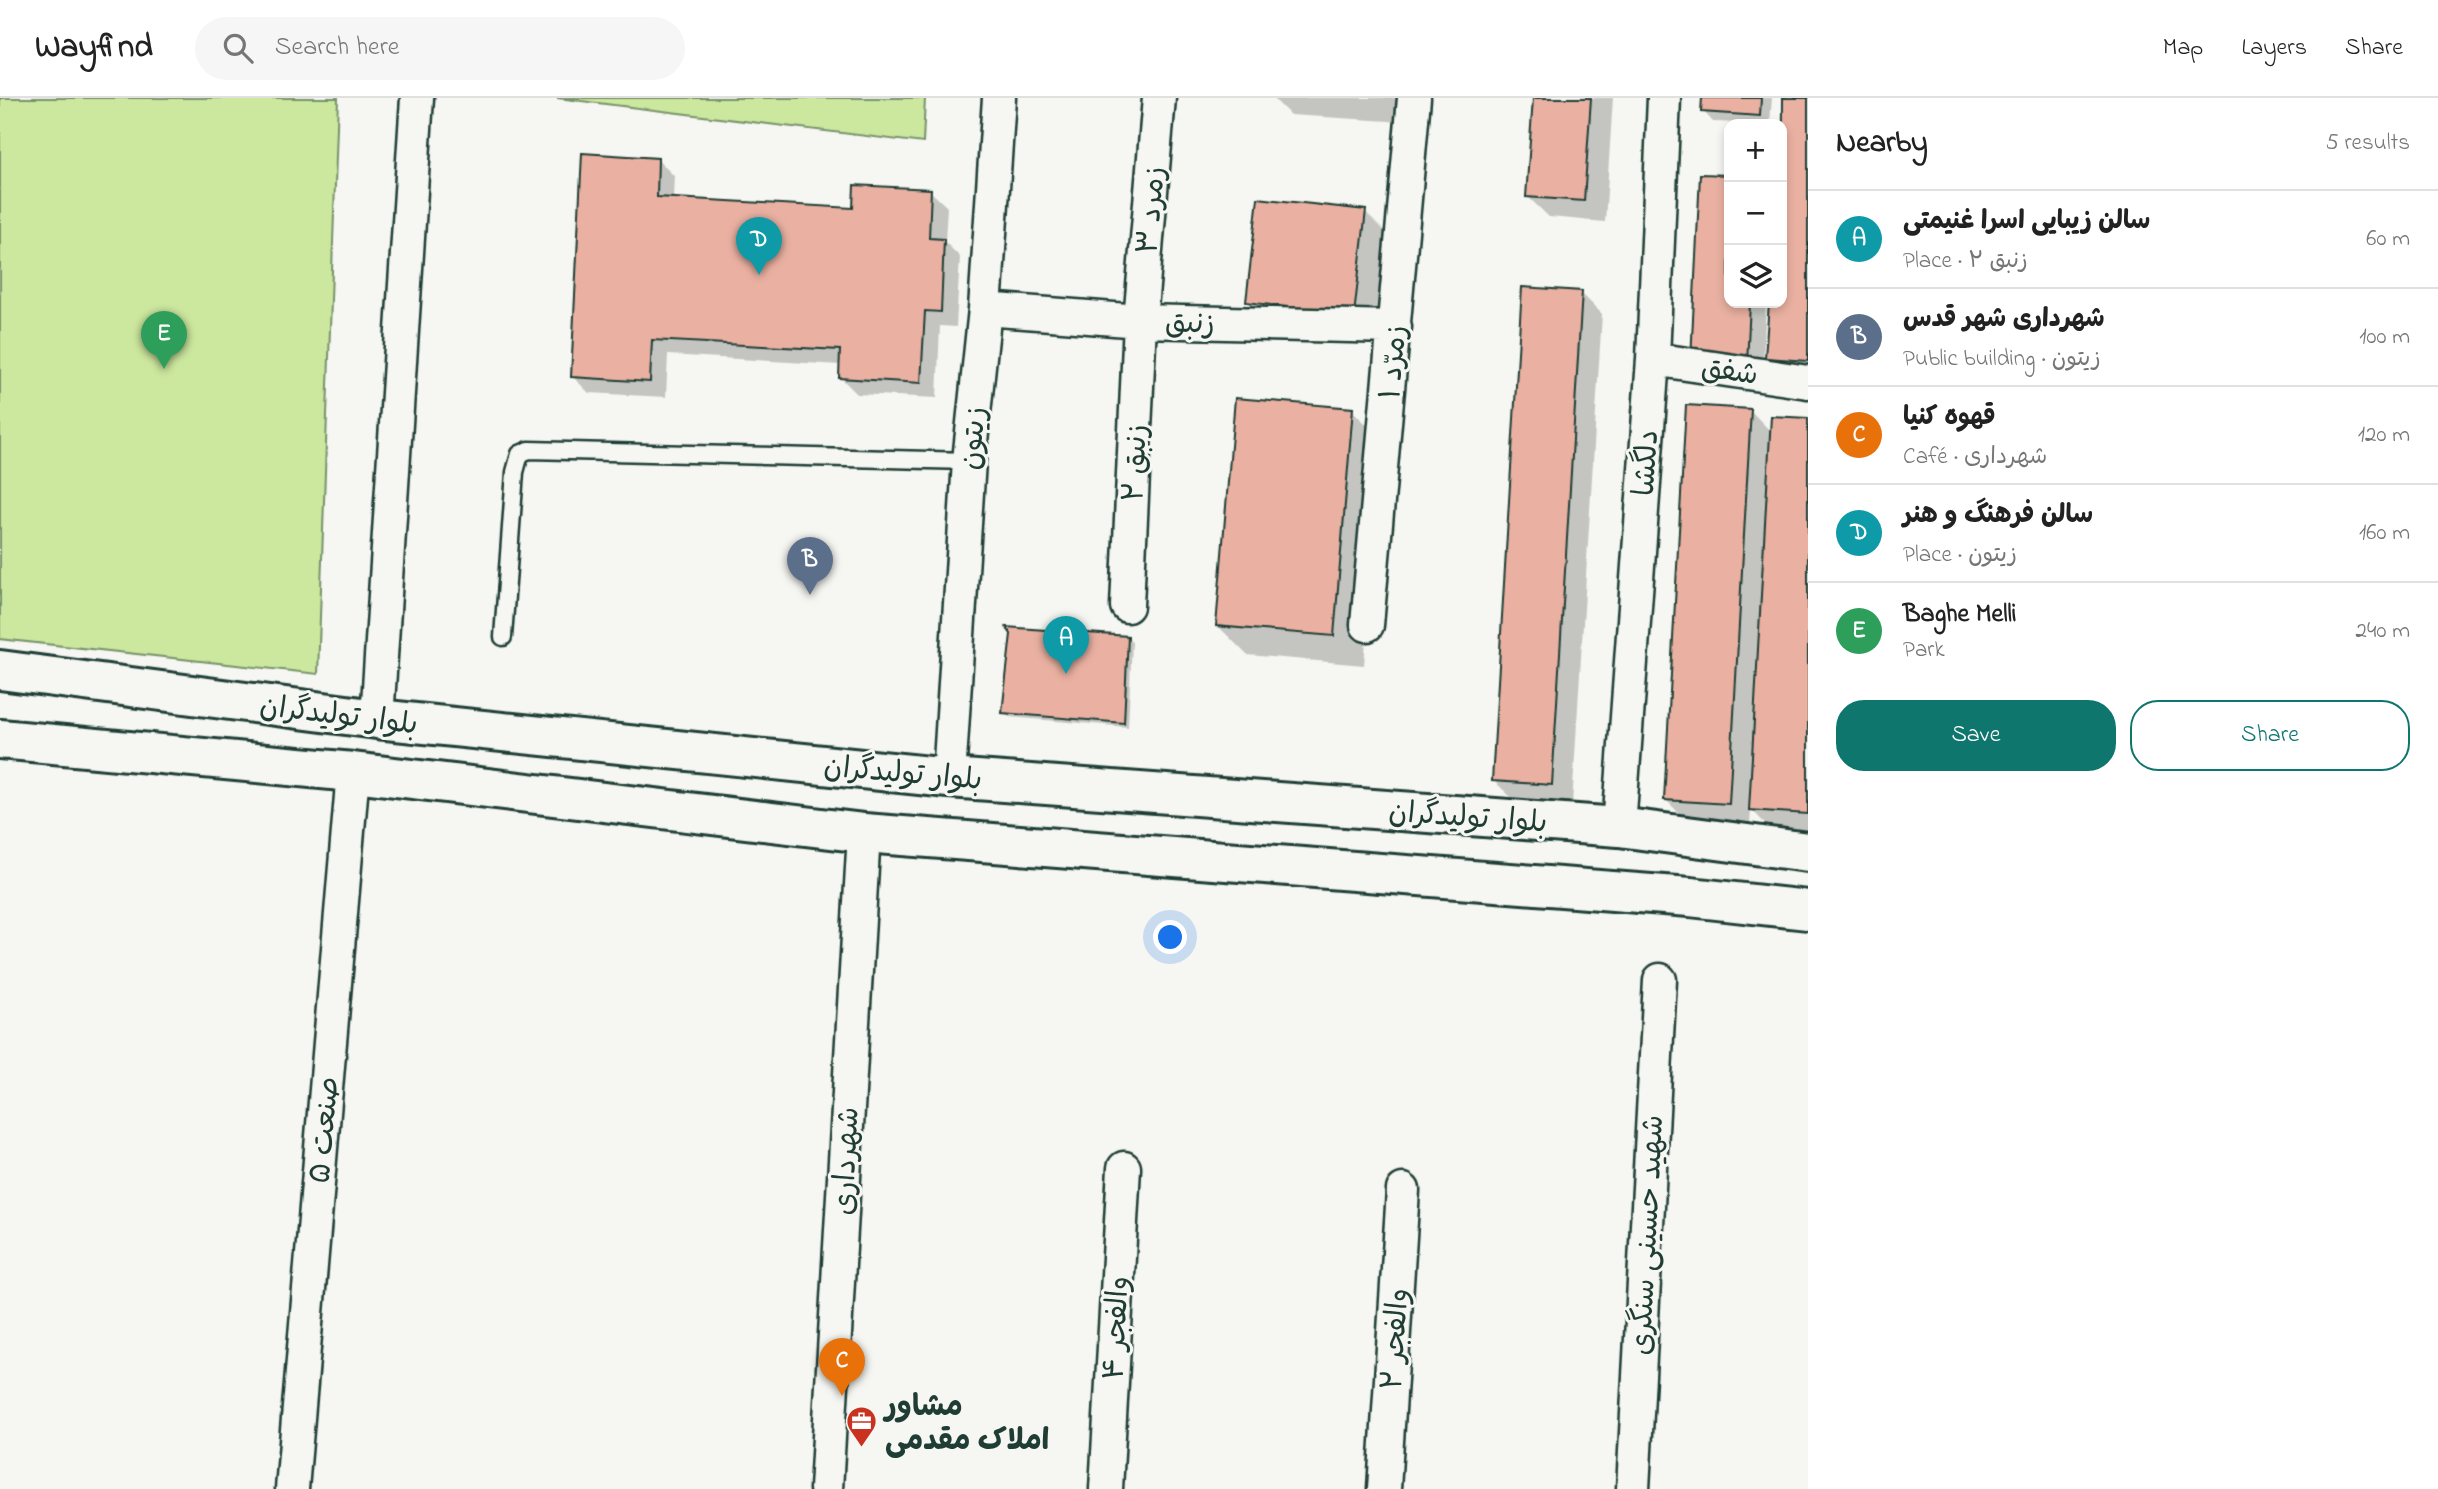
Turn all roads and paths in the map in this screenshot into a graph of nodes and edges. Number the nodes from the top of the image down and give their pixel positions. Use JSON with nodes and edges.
{"nodes":[{"id":1,"x":417,"y":98,"type":"edge"},
{"id":2,"x":999,"y":98,"type":"edge"},
{"id":3,"x":1159,"y":98,"type":"edge"},
{"id":4,"x":1414,"y":98,"type":"edge"},
{"id":5,"x":1664,"y":98,"type":"edge"},
{"id":6,"x":985,"y":309,"type":"junction"},
{"id":7,"x":1140,"y":321,"type":"junction"},
{"id":8,"x":1395,"y":327,"type":"junction"},
{"id":9,"x":1653,"y":359,"type":"junction"},
{"id":10,"x":1808,"y":382,"type":"edge"},
{"id":11,"x":969,"y":461,"type":"junction"},
{"id":12,"x":1127,"y":606,"type":"dead end"},
{"id":13,"x":1367,"y":625,"type":"dead end"},
{"id":14,"x":503,"y":637,"type":"dead end"},
{"id":15,"x":0,"y":670,"type":"edge"},
{"id":16,"x":377,"y":719,"type":"junction"},
{"id":17,"x":0,"y":739,"type":"edge"},
{"id":18,"x":353,"y":772,"type":"junction"},
{"id":19,"x":950,"y":778,"type":"junction"},
{"id":20,"x":1619,"y":827,"type":"junction"},
{"id":21,"x":864,"y":833,"type":"junction"},
{"id":22,"x":1808,"y":852,"type":"edge"},
{"id":23,"x":1808,"y":910,"type":"edge"},
{"id":24,"x":1660,"y":981,"type":"dead end"},
{"id":25,"x":1124,"y":1168,"type":"dead end"},
{"id":26,"x":1403,"y":1190,"type":"dead end"},
{"id":27,"x":292,"y":1489,"type":"edge"},
{"id":28,"x":827,"y":1489,"type":"edge"},
{"id":29,"x":1107,"y":1489,"type":"edge"},
{"id":30,"x":1384,"y":1489,"type":"edge"},
{"id":31,"x":1633,"y":1489,"type":"edge"}],
"edges":[{"from":1,"to":16,"type":"street"},
{"from":2,"to":6,"type":"street","name":"زیتون"},
{"from":3,"to":7,"type":"street","name":"زمرد ۳"},
{"from":4,"to":8,"type":"street","name":"زمرّد ۱"},
{"from":5,"to":9,"type":"street","name":"دلگشا"},
{"from":6,"to":7,"type":"street","name":"زنبق"},
{"from":6,"to":11,"type":"street","name":"زیتون"},
{"from":7,"to":8,"type":"street","name":"زنبق"},
{"from":7,"to":12,"type":"street","name":"زنبق ۲"},
{"from":8,"to":13,"type":"street","name":"زمرّد ۱"},
{"from":9,"to":10,"type":"street","name":"شفق"},
{"from":9,"to":20,"type":"street","name":"دلگشا"},
{"from":11,"to":14,"type":"lane"},
{"from":11,"to":19,"type":"street","name":"زیتون"},
{"from":15,"to":16,"type":"main road","name":"بلوار تولیدگران"},
{"from":16,"to":19,"type":"main road","name":"بلوار تولیدگران"},
{"from":17,"to":18,"type":"main road","name":"بلوار تولیدگران"},
{"from":18,"to":21,"type":"main road","name":"بلوار تولیدگران"},
{"from":18,"to":27,"type":"street","name":"صنعت ۵"},
{"from":19,"to":20,"type":"main road","name":"بلوار تولیدگران"},
{"from":20,"to":22,"type":"main road","name":"بلوار تولیدگران"},
{"from":21,"to":23,"type":"main road","name":"بلوار تولیدگران"},
{"from":21,"to":28,"type":"street","name":"شهرداری"},
{"from":24,"to":31,"type":"street","name":"شهید حسینی سنگری"},
{"from":25,"to":29,"type":"street","name":"والفجر ۴"},
{"from":26,"to":30,"type":"street","name":"والفجر ۲"}]}
